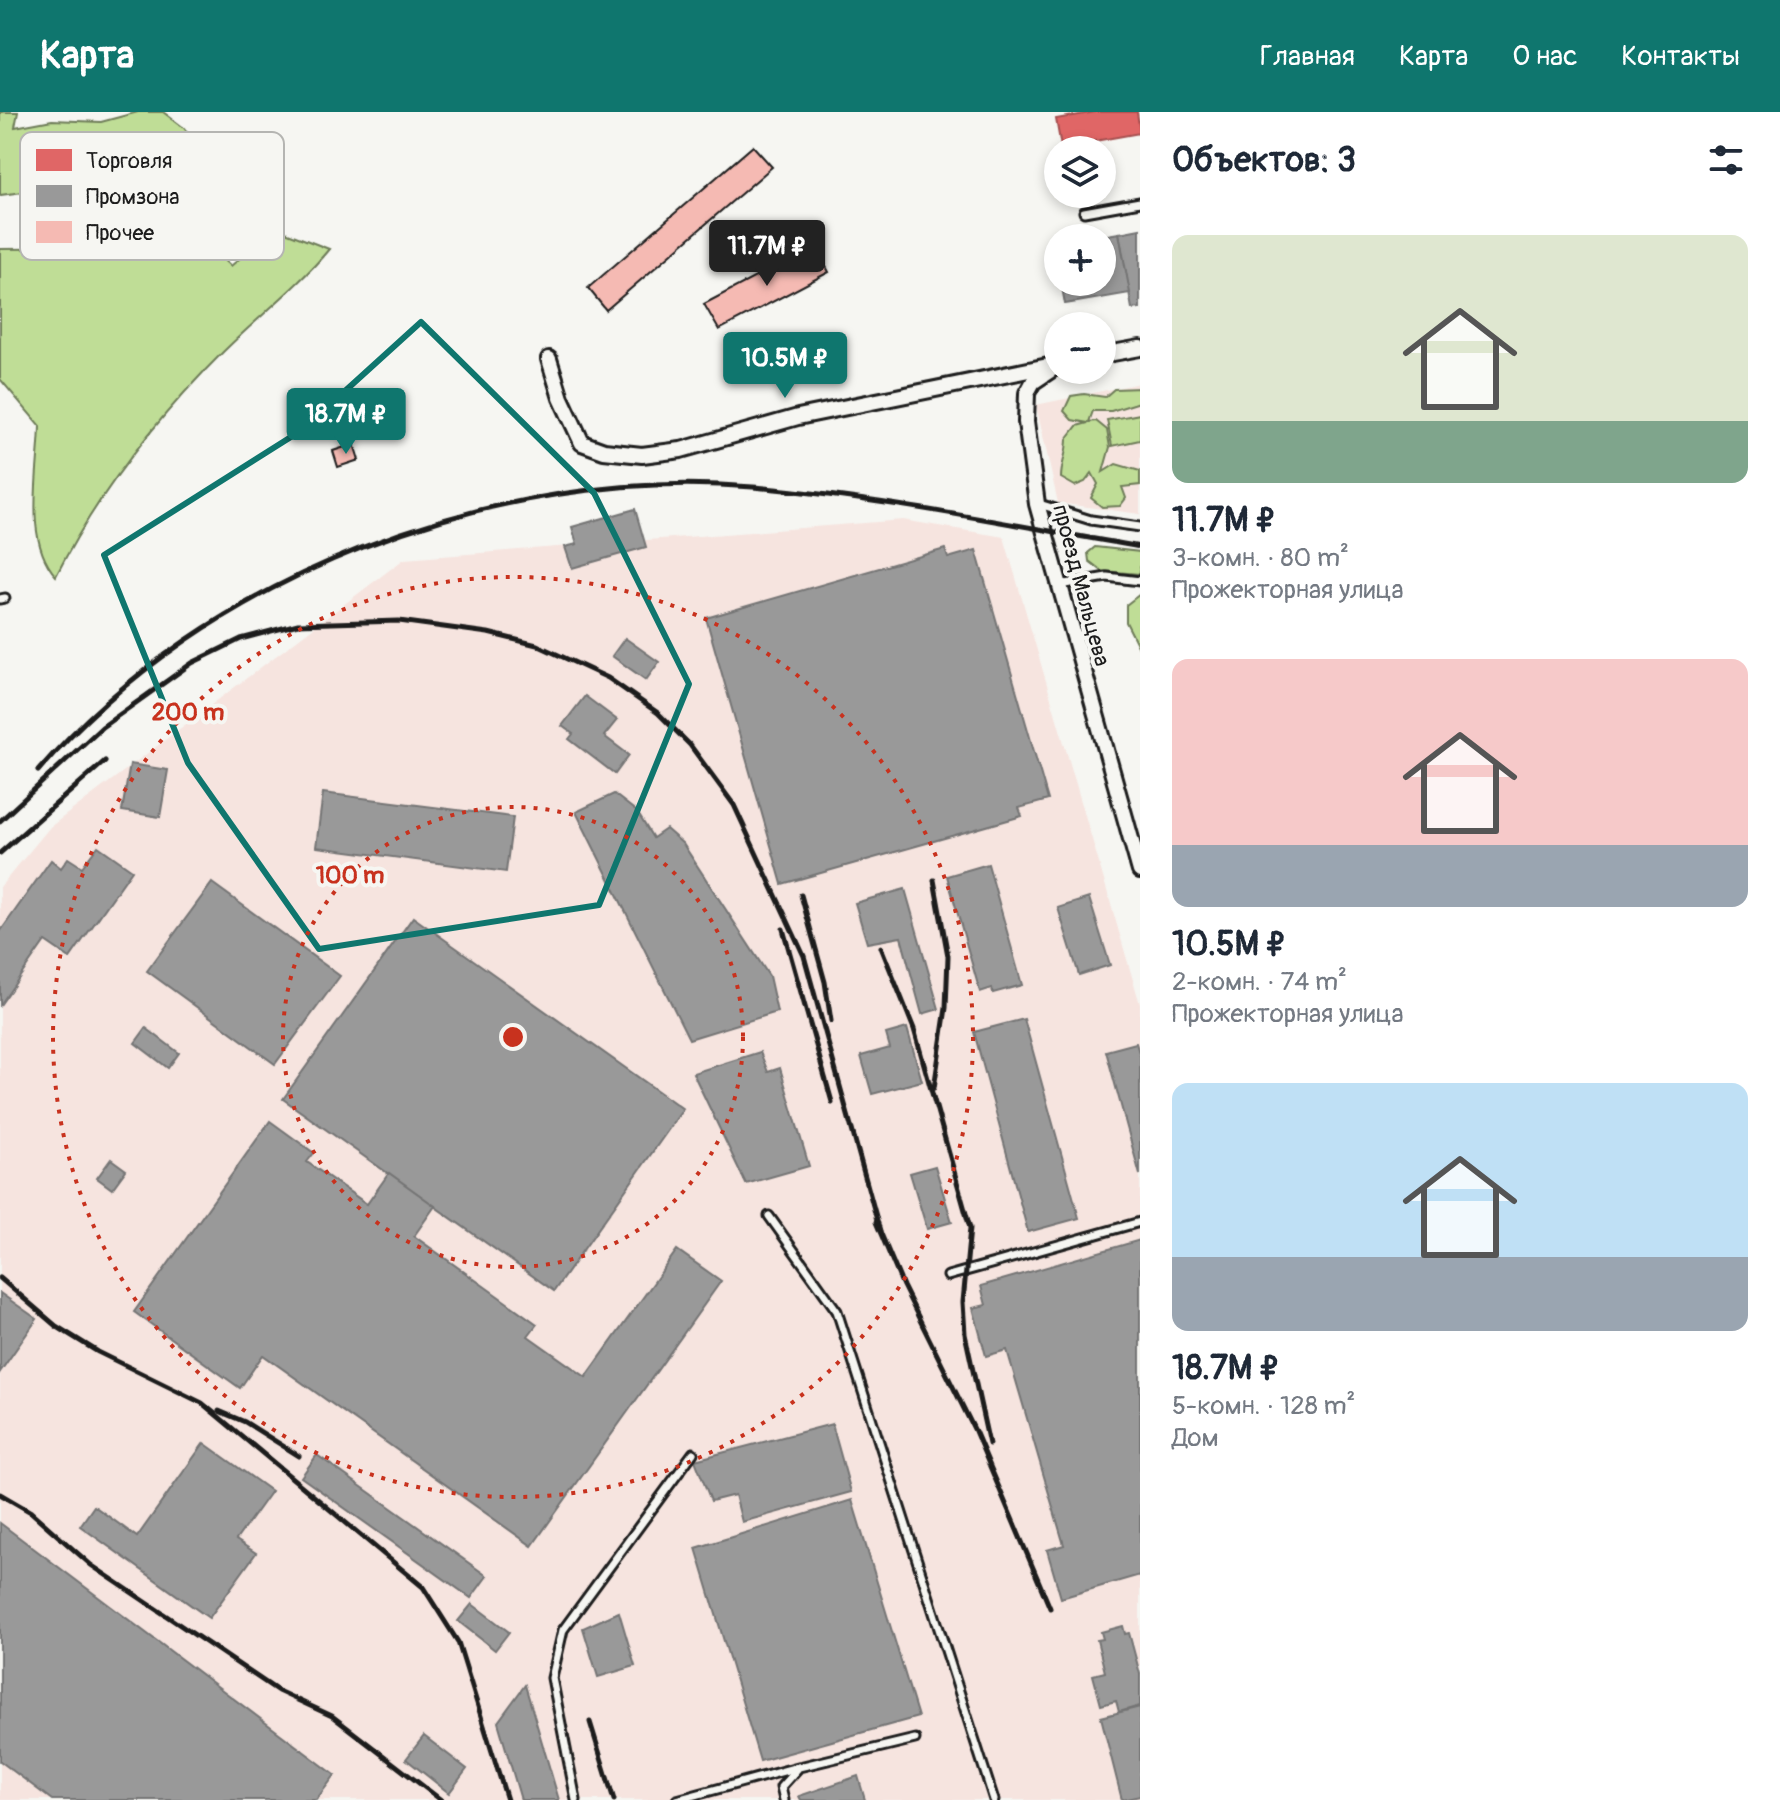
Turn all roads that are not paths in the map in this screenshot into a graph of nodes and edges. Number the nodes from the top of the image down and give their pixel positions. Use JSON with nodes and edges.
{"nodes":[{"id":1,"x":1140,"y":202,"type":"edge"},
{"id":2,"x":1084,"y":212,"type":"dead end"},
{"id":3,"x":1140,"y":348,"type":"edge"},
{"id":4,"x":1116,"y":352,"type":"edge"},
{"id":5,"x":549,"y":359,"type":"dead end"},
{"id":6,"x":1044,"y":368,"type":"edge"},
{"id":7,"x":1044,"y":372,"type":"edge"},
{"id":8,"x":1037,"y":504,"type":"junction"},
{"id":9,"x":1140,"y":527,"type":"edge"},
{"id":10,"x":1140,"y":581,"type":"edge"},
{"id":11,"x":1058,"y":586,"type":"junction"},
{"id":12,"x":1140,"y":871,"type":"edge"},
{"id":13,"x":769,"y":1216,"type":"dead end"},
{"id":14,"x":1140,"y":1222,"type":"edge"},
{"id":15,"x":948,"y":1276,"type":"dead end"},
{"id":16,"x":693,"y":1453,"type":"dead end"},
{"id":17,"x":915,"y":1739,"type":"dead end"},
{"id":18,"x":799,"y":1767,"type":"junction"},
{"id":19,"x":576,"y":1800,"type":"edge"},
{"id":20,"x":677,"y":1800,"type":"edge"},
{"id":21,"x":784,"y":1800,"type":"edge"},
{"id":22,"x":994,"y":1800,"type":"edge"}],
"edges":[{"from":1,"to":2,"type":"lane"},
{"from":3,"to":4,"type":"street"},
{"from":5,"to":6,"type":"street"},
{"from":7,"to":8,"type":"street","name":"проезд Мальцева"},
{"from":8,"to":9,"type":"lane"},
{"from":8,"to":11,"type":"street","name":"проезд Мальцева"},
{"from":10,"to":11,"type":"lane"},
{"from":11,"to":12,"type":"street","name":"проезд Мальцева"},
{"from":13,"to":22,"type":"lane"},
{"from":14,"to":15,"type":"lane"},
{"from":16,"to":19,"type":"lane"},
{"from":17,"to":18,"type":"lane"},
{"from":18,"to":20,"type":"lane"},
{"from":18,"to":21,"type":"lane"}]}
